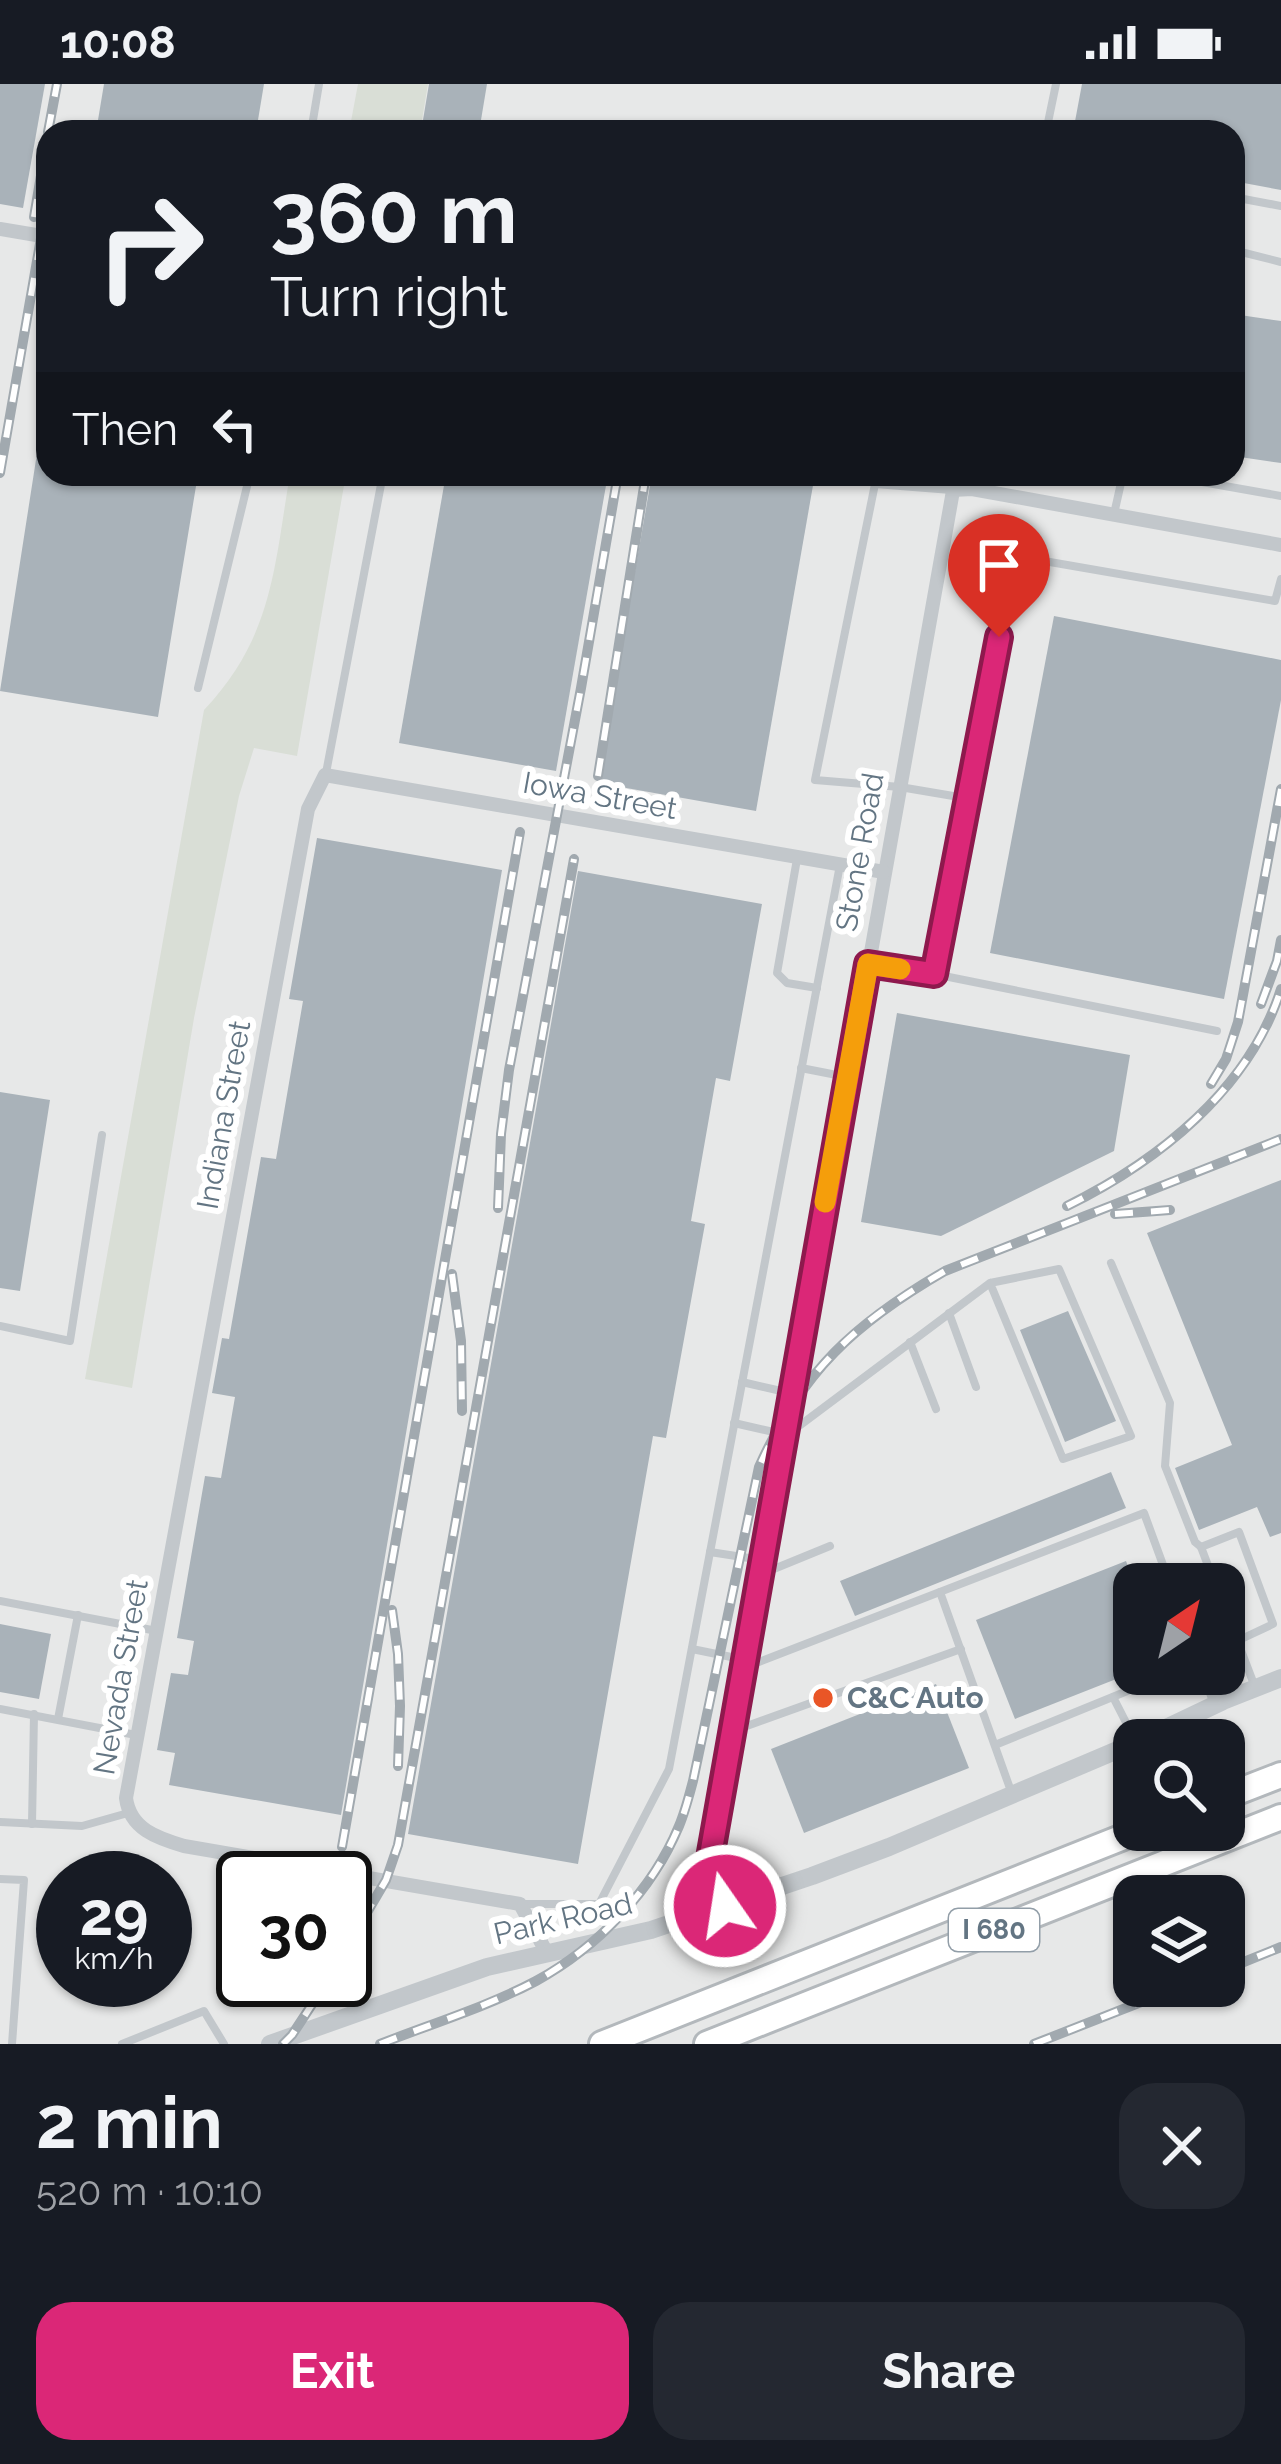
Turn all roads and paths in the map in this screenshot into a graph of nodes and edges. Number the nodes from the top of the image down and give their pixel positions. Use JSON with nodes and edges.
{"nodes":[{"id":1,"x":319,"y":84,"type":"edge"},
{"id":2,"x":1055,"y":84,"type":"edge"},
{"id":3,"x":312,"y":120,"type":"edge"},
{"id":4,"x":1048,"y":120,"type":"edge"},
{"id":5,"x":1245,"y":199,"type":"edge"},
{"id":6,"x":1281,"y":206,"type":"edge"},
{"id":7,"x":0,"y":229,"type":"edge"},
{"id":8,"x":36,"y":235,"type":"edge"},
{"id":9,"x":1245,"y":253,"type":"edge"},
{"id":10,"x":1281,"y":262,"type":"edge"},
{"id":11,"x":247,"y":486,"type":"edge"},
{"id":12,"x":381,"y":486,"type":"edge"},
{"id":13,"x":875,"y":486,"type":"edge"},
{"id":14,"x":953,"y":486,"type":"edge"},
{"id":15,"x":964,"y":486,"type":"edge"},
{"id":16,"x":1121,"y":486,"type":"edge"},
{"id":17,"x":1225,"y":486,"type":"edge"},
{"id":18,"x":1281,"y":496,"type":"edge"},
{"id":19,"x":1114,"y":515,"type":"junction"},
{"id":20,"x":1281,"y":545,"type":"edge"},
{"id":21,"x":1281,"y":579,"type":"edge"},
{"id":22,"x":198,"y":688,"type":"dead end"},
{"id":23,"x":325,"y":775,"type":"junction"},
{"id":24,"x":900,"y":787,"type":"junction"},
{"id":25,"x":966,"y":798,"type":"junction"},
{"id":26,"x":797,"y":858,"type":"junction"},
{"id":27,"x":840,"y":865,"type":"junction"},
{"id":28,"x":884,"y":872,"type":"junction"},
{"id":29,"x":868,"y":964,"type":"junction"},
{"id":30,"x":934,"y":974,"type":"junction"},
{"id":31,"x":817,"y":988,"type":"junction"},
{"id":32,"x":1217,"y":1031,"type":"dead end"},
{"id":33,"x":802,"y":1068,"type":"junction"},
{"id":34,"x":847,"y":1077,"type":"junction"},
{"id":35,"x":102,"y":1135,"type":"dead end"},
{"id":36,"x":1112,"y":1263,"type":"dead end"},
{"id":37,"x":990,"y":1283,"type":"junction"},
{"id":38,"x":949,"y":1313,"type":"junction"},
{"id":39,"x":0,"y":1327,"type":"edge"},
{"id":40,"x":910,"y":1342,"type":"junction"},
{"id":41,"x":742,"y":1382,"type":"junction"},
{"id":42,"x":976,"y":1387,"type":"dead end"},
{"id":43,"x":792,"y":1394,"type":"junction"},
{"id":44,"x":936,"y":1409,"type":"dead end"},
{"id":45,"x":734,"y":1423,"type":"junction"},
{"id":46,"x":787,"y":1435,"type":"junction"},
{"id":47,"x":190,"y":1449,"type":"joint"},
{"id":48,"x":830,"y":1546,"type":"dead end"},
{"id":49,"x":1201,"y":1547,"type":"junction"},
{"id":50,"x":710,"y":1552,"type":"junction"},
{"id":51,"x":1162,"y":1563,"type":"edge"},
{"id":52,"x":1207,"y":1563,"type":"edge"},
{"id":53,"x":763,"y":1567,"type":"junction"},
{"id":54,"x":940,"y":1592,"type":"junction"},
{"id":55,"x":0,"y":1601,"type":"edge"},
{"id":56,"x":78,"y":1615,"type":"junction"},
{"id":57,"x":157,"y":1631,"type":"junction"},
{"id":58,"x":1245,"y":1638,"type":"edge"},
{"id":59,"x":692,"y":1649,"type":"junction"},
{"id":60,"x":961,"y":1649,"type":"junction"},
{"id":61,"x":1245,"y":1659,"type":"edge"},
{"id":62,"x":745,"y":1664,"type":"junction"},
{"id":63,"x":1281,"y":1678,"type":"edge"},
{"id":64,"x":1256,"y":1688,"type":"junction"},
{"id":65,"x":1118,"y":1695,"type":"edge"},
{"id":66,"x":1211,"y":1695,"type":"edge"},
{"id":67,"x":1113,"y":1697,"type":"junction"},
{"id":68,"x":1215,"y":1705,"type":"junction"},
{"id":69,"x":0,"y":1709,"type":"edge"},
{"id":70,"x":34,"y":1714,"type":"junction"},
{"id":71,"x":58,"y":1719,"type":"junction"},
{"id":72,"x":1124,"y":1719,"type":"edge"},
{"id":73,"x":1184,"y":1719,"type":"edge"},
{"id":74,"x":731,"y":1731,"type":"junction"},
{"id":75,"x":137,"y":1736,"type":"junction"},
{"id":76,"x":994,"y":1744,"type":"junction"},
{"id":77,"x":1113,"y":1751,"type":"edge"},
{"id":78,"x":1281,"y":1774,"type":"edge"},
{"id":79,"x":1245,"y":1789,"type":"edge"},
{"id":80,"x":1012,"y":1794,"type":"junction"},
{"id":81,"x":128,"y":1813,"type":"junction"},
{"id":82,"x":1281,"y":1817,"type":"edge"},
{"id":83,"x":0,"y":1822,"type":"edge"},
{"id":84,"x":32,"y":1824,"type":"junction"},
{"id":85,"x":1113,"y":1841,"type":"edge"},
{"id":86,"x":0,"y":1879,"type":"edge"},
{"id":87,"x":520,"y":1904,"type":"junction"},
{"id":88,"x":725,"y":1906,"type":"junction"},
{"id":89,"x":547,"y":1953,"type":"junction"},
{"id":90,"x":12,"y":2044,"type":"edge"},
{"id":91,"x":122,"y":2044,"type":"edge"},
{"id":92,"x":224,"y":2044,"type":"edge"},
{"id":93,"x":270,"y":2044,"type":"edge"},
{"id":94,"x":602,"y":2044,"type":"edge"},
{"id":95,"x":707,"y":2044,"type":"edge"}],
"edges":[{"from":1,"to":3,"type":"lane"},
{"from":2,"to":4,"type":"lane"},
{"from":5,"to":6,"type":"lane"},
{"from":7,"to":8,"type":"street"},
{"from":9,"to":10,"type":"lane"},
{"from":11,"to":22,"type":"lane"},
{"from":12,"to":23,"type":"lane"},
{"from":13,"to":24,"type":"lane"},
{"from":14,"to":24,"type":"street","name":"Stone Road"},
{"from":15,"to":19,"type":"street"},
{"from":16,"to":19,"type":"lane"},
{"from":17,"to":18,"type":"lane"},
{"from":19,"to":20,"type":"street"},
{"from":21,"to":25,"type":"lane"},
{"from":23,"to":26,"type":"street","name":"Iowa Street"},
{"from":23,"to":47,"type":"street","name":"Indiana Street"},
{"from":24,"to":25,"type":"lane"},
{"from":24,"to":28,"type":"street","name":"Stone Road"},
{"from":25,"to":30,"type":"lane"},
{"from":26,"to":27,"type":"street","name":"Iowa Street"},
{"from":26,"to":31,"type":"lane"},
{"from":27,"to":28,"type":"street","name":"Iowa Street"},
{"from":27,"to":31,"type":"lane"},
{"from":28,"to":29,"type":"street","name":"Stone Road"},
{"from":29,"to":30,"type":"lane"},
{"from":29,"to":34,"type":"street","name":"Stone Road"},
{"from":30,"to":32,"type":"lane"},
{"from":31,"to":33,"type":"lane"},
{"from":33,"to":34,"type":"lane"},
{"from":33,"to":41,"type":"lane"},
{"from":34,"to":43,"type":"street","name":"Stone Road"},
{"from":35,"to":39,"type":"lane"},
{"from":36,"to":49,"type":"lane"},
{"from":37,"to":37,"type":"lane"},
{"from":37,"to":38,"type":"lane"},
{"from":38,"to":40,"type":"lane"},
{"from":38,"to":42,"type":"lane"},
{"from":40,"to":44,"type":"lane"},
{"from":40,"to":46,"type":"lane"},
{"from":41,"to":43,"type":"lane"},
{"from":41,"to":45,"type":"lane"},
{"from":43,"to":46,"type":"street","name":"Stone Road"},
{"from":45,"to":46,"type":"lane"},
{"from":45,"to":50,"type":"lane"},
{"from":46,"to":53,"type":"street","name":"Stone Road"},
{"from":47,"to":57,"type":"street","name":"Nevada Street"},
{"from":48,"to":53,"type":"lane"},
{"from":49,"to":52,"type":"lane"},
{"from":49,"to":58,"type":"lane"},
{"from":50,"to":53,"type":"lane"},
{"from":50,"to":59,"type":"lane"},
{"from":51,"to":54,"type":"lane"},
{"from":53,"to":62,"type":"street","name":"Stone Road"},
{"from":54,"to":60,"type":"lane"},
{"from":54,"to":62,"type":"lane"},
{"from":55,"to":56,"type":"lane"},
{"from":56,"to":57,"type":"lane"},
{"from":56,"to":71,"type":"lane"},
{"from":57,"to":75,"type":"street","name":"Nevada Street"},
{"from":59,"to":62,"type":"lane"},
{"from":59,"to":87,"type":"lane"},
{"from":60,"to":74,"type":"lane"},
{"from":60,"to":76,"type":"lane"},
{"from":61,"to":64,"type":"lane"},
{"from":62,"to":74,"type":"street","name":"Stone Road"},
{"from":63,"to":64,"type":"street","name":"Park Road"},
{"from":64,"to":68,"type":"street","name":"Park Road"},
{"from":65,"to":67,"type":"lane"},
{"from":66,"to":68,"type":"lane"},
{"from":67,"to":72,"type":"lane"},
{"from":67,"to":76,"type":"lane"},
{"from":68,"to":73,"type":"street","name":"Park Road"},
{"from":69,"to":70,"type":"lane"},
{"from":70,"to":71,"type":"lane"},
{"from":70,"to":84,"type":"lane"},
{"from":71,"to":75,"type":"lane"},
{"from":74,"to":88,"type":"street","name":"Stone Road"},
{"from":75,"to":81,"type":"street","name":"Nevada Street"},
{"from":76,"to":80,"type":"lane"},
{"from":77,"to":80,"type":"street","name":"Park Road"},
{"from":78,"to":79,"type":"highway"},
{"from":80,"to":88,"type":"street","name":"Park Road"},
{"from":81,"to":84,"type":"lane"},
{"from":81,"to":87,"type":"street","name":"Nevada Street"},
{"from":82,"to":95,"type":"highway","number":"I 680"},
{"from":83,"to":84,"type":"lane"},
{"from":85,"to":94,"type":"highway","number":"I 680"},
{"from":86,"to":90,"type":"lane"},
{"from":87,"to":89,"type":"street"},
{"from":88,"to":89,"type":"street","name":"Park Road"},
{"from":89,"to":93,"type":"street","name":"Park Road"},
{"from":91,"to":92,"type":"lane"}]}
